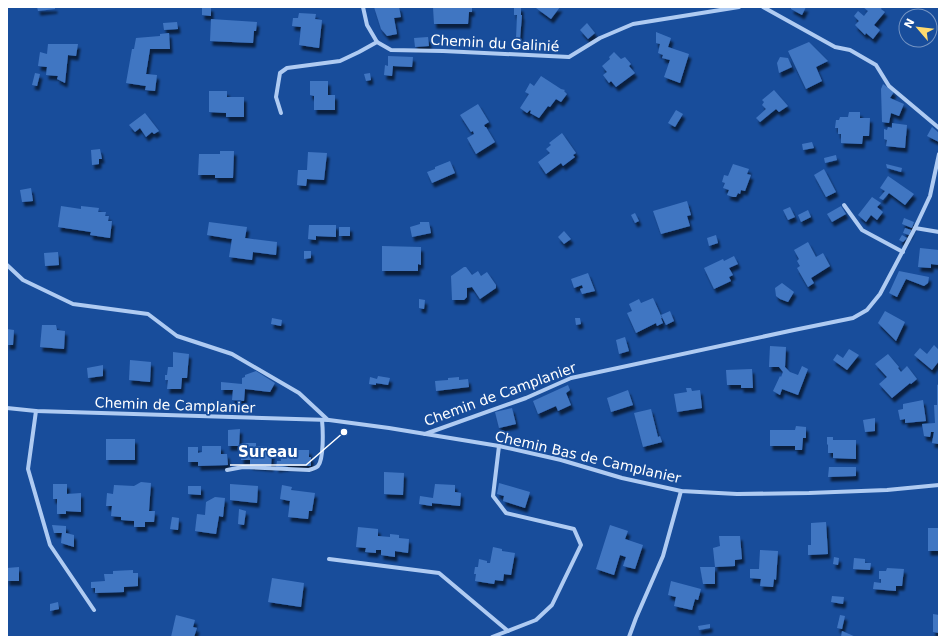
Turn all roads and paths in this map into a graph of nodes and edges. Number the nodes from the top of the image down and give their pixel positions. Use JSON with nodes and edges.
{"nodes":[{"id":1,"x":362,"y":7,"type":"edge"},
{"id":2,"x":739,"y":7,"type":"edge"},
{"id":3,"x":763,"y":7,"type":"edge"},
{"id":4,"x":376,"y":42,"type":"junction"},
{"id":5,"x":282,"y":113,"type":"dead end"},
{"id":6,"x":939,"y":128,"type":"edge"},
{"id":7,"x":939,"y":154,"type":"edge"},
{"id":8,"x":844,"y":206,"type":"dead end"},
{"id":9,"x":915,"y":228,"type":"junction"},
{"id":10,"x":939,"y":232,"type":"edge"},
{"id":11,"x":903,"y":252,"type":"junction"},
{"id":12,"x":7,"y":265,"type":"edge"},
{"id":13,"x":7,"y":408,"type":"edge"},
{"id":14,"x":36,"y":411,"type":"junction"},
{"id":15,"x":322,"y":420,"type":"junction"},
{"id":16,"x":329,"y":420,"type":"junction"},
{"id":17,"x":425,"y":434,"type":"junction"},
{"id":18,"x":499,"y":446,"type":"junction"},
{"id":19,"x":228,"y":470,"type":"dead end"},
{"id":20,"x":939,"y":485,"type":"edge"},
{"id":21,"x":681,"y":491,"type":"junction"},
{"id":22,"x":329,"y":560,"type":"dead end"},
{"id":23,"x":94,"y":610,"type":"dead end"},
{"id":24,"x":508,"y":630,"type":"junction"},
{"id":25,"x":492,"y":637,"type":"edge"},
{"id":26,"x":629,"y":637,"type":"edge"}],
"edges":[{"from":1,"to":4,"type":"street"},
{"from":2,"to":4,"type":"street","name":"Chemin du Galinié"},
{"from":3,"to":6,"type":"street"},
{"from":4,"to":5,"type":"street"},
{"from":7,"to":9,"type":"street","name":"Chemin de Camplanier"},
{"from":8,"to":11,"type":"street"},
{"from":9,"to":10,"type":"street"},
{"from":9,"to":11,"type":"street","name":"Chemin de Camplanier"},
{"from":11,"to":17,"type":"street","name":"Chemin de Camplanier"},
{"from":12,"to":16,"type":"street"},
{"from":13,"to":14,"type":"street","name":"Chemin de Camplanier"},
{"from":14,"to":15,"type":"street","name":"Chemin de Camplanier"},
{"from":14,"to":23,"type":"street"},
{"from":15,"to":16,"type":"street","name":"Chemin de Camplanier"},
{"from":15,"to":19,"type":"street"},
{"from":16,"to":17,"type":"street","name":"Chemin de Camplanier"},
{"from":17,"to":18,"type":"street","name":"Chemin Bas de Camplanier"},
{"from":18,"to":21,"type":"street","name":"Chemin Bas de Camplanier"},
{"from":18,"to":24,"type":"street"},
{"from":20,"to":21,"type":"street","name":"Chemin Bas de Camplanier"},
{"from":21,"to":26,"type":"street"},
{"from":22,"to":24,"type":"street"},
{"from":24,"to":25,"type":"street"}]}
